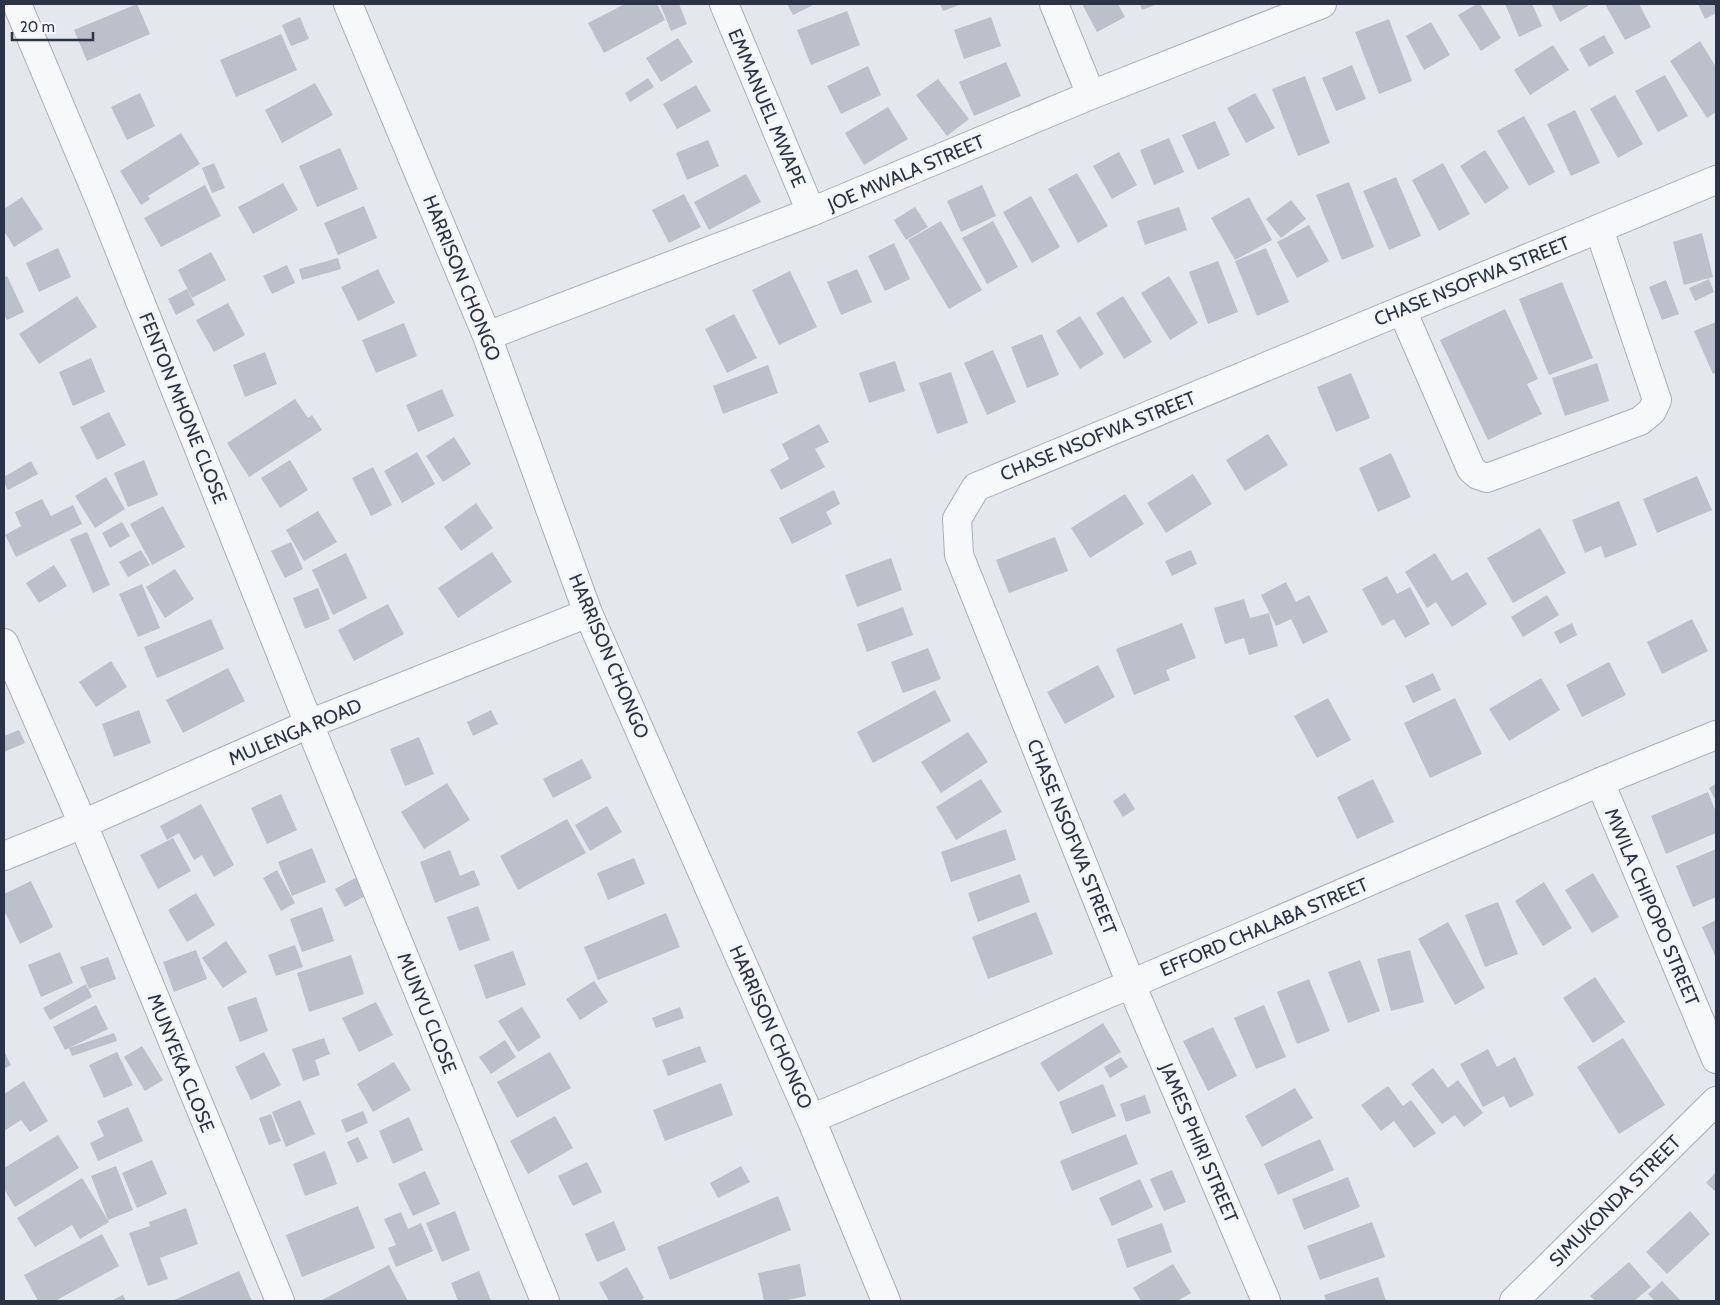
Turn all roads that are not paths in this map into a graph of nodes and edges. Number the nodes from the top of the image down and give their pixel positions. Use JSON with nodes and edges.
{"nodes":[{"id":1,"x":17,"y":4,"type":"edge"},
{"id":2,"x":348,"y":4,"type":"edge"},
{"id":3,"x":724,"y":4,"type":"edge"},
{"id":4,"x":1054,"y":4,"type":"edge"},
{"id":5,"x":1322,"y":4,"type":"edge"},
{"id":6,"x":1091,"y":95,"type":"junction"},
{"id":7,"x":1716,"y":180,"type":"edge"},
{"id":8,"x":811,"y":212,"type":"junction"},
{"id":9,"x":1599,"y":229,"type":"junction"},
{"id":10,"x":1402,"y":310,"type":"junction"},
{"id":11,"x":487,"y":336,"type":"junction"},
{"id":12,"x":588,"y":613,"type":"junction"},
{"id":13,"x":4,"y":643,"type":"edge"},
{"id":14,"x":309,"y":724,"type":"junction"},
{"id":15,"x":1716,"y":735,"type":"edge"},
{"id":16,"x":1600,"y":782,"type":"junction"},
{"id":17,"x":83,"y":824,"type":"junction"},
{"id":18,"x":4,"y":856,"type":"edge"},
{"id":19,"x":1131,"y":984,"type":"junction"},
{"id":20,"x":1716,"y":1059,"type":"edge"},
{"id":21,"x":1716,"y":1102,"type":"edge"},
{"id":22,"x":811,"y":1119,"type":"junction"},
{"id":23,"x":280,"y":1301,"type":"edge"},
{"id":24,"x":544,"y":1301,"type":"edge"},
{"id":25,"x":886,"y":1301,"type":"edge"},
{"id":26,"x":1266,"y":1301,"type":"edge"},
{"id":27,"x":1514,"y":1301,"type":"edge"}],
"edges":[{"from":1,"to":14,"type":"street","name":"FENTON MHONE CLOSE"},
{"from":2,"to":11,"type":"street","name":"HARRISON CHONGO"},
{"from":3,"to":8,"type":"street","name":"EMMANUEL MWAPE"},
{"from":4,"to":6,"type":"street"},
{"from":5,"to":6,"type":"street","name":"JOE MWALA STREET"},
{"from":6,"to":8,"type":"street","name":"JOE MWALA STREET"},
{"from":7,"to":9,"type":"street","name":"CHASE NSOFWA STREET"},
{"from":8,"to":11,"type":"street","name":"JOE MWALA STREET"},
{"from":9,"to":10,"type":"street","name":"CHASE NSOFWA STREET"},
{"from":9,"to":10,"type":"street"},
{"from":10,"to":19,"type":"street","name":"CHASE NSOFWA STREET"},
{"from":11,"to":12,"type":"street","name":"HARRISON CHONGO"},
{"from":12,"to":14,"type":"street","name":"MULENGA ROAD"},
{"from":12,"to":22,"type":"street","name":"HARRISON CHONGO"},
{"from":13,"to":17,"type":"street","name":"MUNYEKA CLOSE"},
{"from":14,"to":17,"type":"street","name":"MULENGA ROAD"},
{"from":14,"to":24,"type":"street","name":"MUNYU CLOSE"},
{"from":15,"to":16,"type":"street","name":"EFFORD CHALABA STREET"},
{"from":16,"to":19,"type":"street","name":"EFFORD CHALABA STREET"},
{"from":16,"to":20,"type":"street","name":"MWILA CHIPOPO STREET"},
{"from":17,"to":18,"type":"street","name":"MULENGA ROAD"},
{"from":17,"to":23,"type":"street","name":"MUNYEKA CLOSE"},
{"from":19,"to":22,"type":"street","name":"EFFORD CHALABA STREET"},
{"from":19,"to":26,"type":"street","name":"JAMES PHIRI STREET"},
{"from":21,"to":27,"type":"street","name":"SIMUKONDA STREET"},
{"from":22,"to":25,"type":"street","name":"HARRISON CHONGO"}]}
